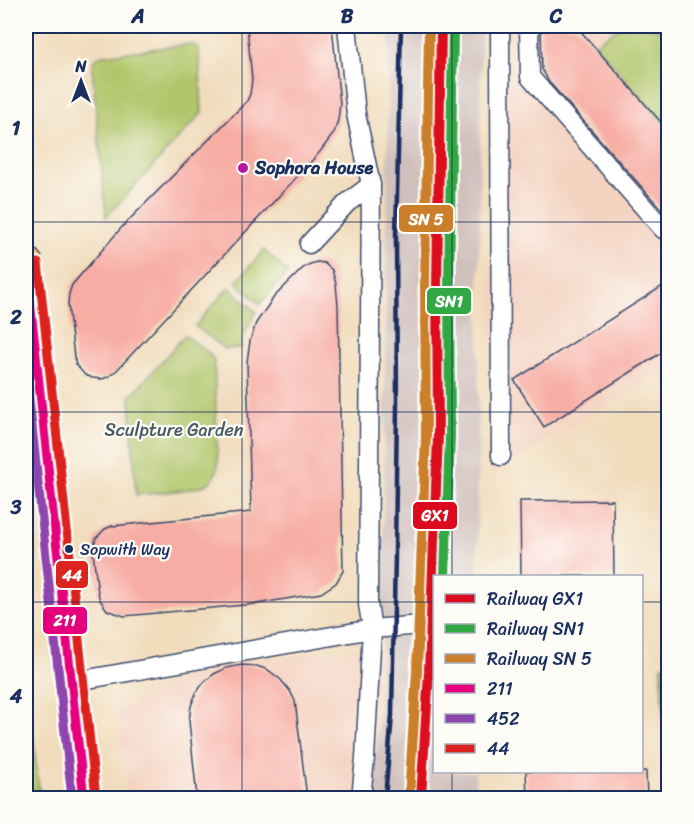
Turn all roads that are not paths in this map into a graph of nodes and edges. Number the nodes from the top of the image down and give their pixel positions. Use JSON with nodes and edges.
{"nodes":[{"id":1,"x":347,"y":26,"type":"edge"},
{"id":2,"x":500,"y":26,"type":"edge"},
{"id":3,"x":529,"y":26,"type":"edge"},
{"id":4,"x":371,"y":185,"type":"junction"},
{"id":5,"x":663,"y":229,"type":"dead end"},
{"id":6,"x":309,"y":244,"type":"dead end"},
{"id":7,"x":26,"y":264,"type":"edge"},
{"id":8,"x":501,"y":456,"type":"dead end"},
{"id":9,"x":433,"y":624,"type":"edge"},
{"id":10,"x":372,"y":629,"type":"junction"},
{"id":11,"x":70,"y":682,"type":"junction"},
{"id":12,"x":84,"y":798,"type":"edge"},
{"id":13,"x":361,"y":798,"type":"edge"}],
"edges":[{"from":1,"to":4,"type":"lane"},
{"from":2,"to":8,"type":"lane"},
{"from":3,"to":5,"type":"lane"},
{"from":4,"to":6,"type":"lane"},
{"from":4,"to":10,"type":"lane"},
{"from":7,"to":11,"type":"main road"},
{"from":9,"to":10,"type":"lane"},
{"from":10,"to":11,"type":"lane"},
{"from":10,"to":13,"type":"lane"},
{"from":11,"to":12,"type":"main road"}]}
